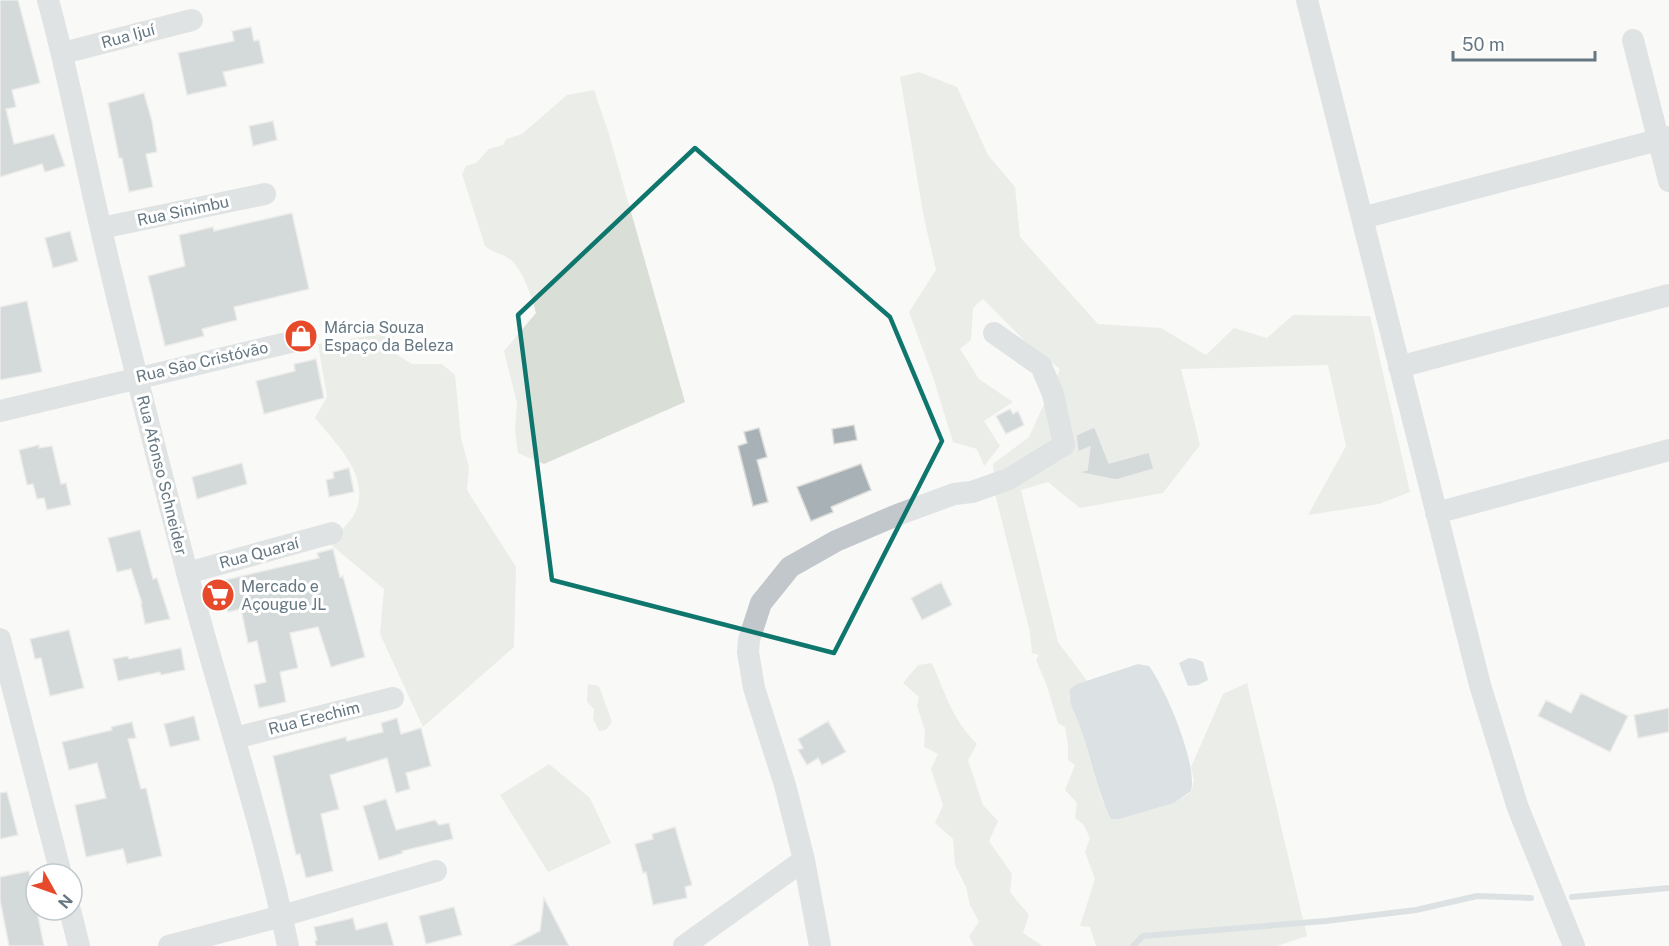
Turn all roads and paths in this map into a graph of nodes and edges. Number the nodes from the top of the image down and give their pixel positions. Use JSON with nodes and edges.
{"nodes":[{"id":1,"x":48,"y":0,"type":"edge"},
{"id":2,"x":1307,"y":0,"type":"edge"},
{"id":3,"x":192,"y":20,"type":"dead end"},
{"id":4,"x":1633,"y":40,"type":"dead end"},
{"id":5,"x":63,"y":53,"type":"junction"},
{"id":6,"x":1664,"y":139,"type":"edge"},
{"id":7,"x":1669,"y":182,"type":"edge"},
{"id":8,"x":265,"y":194,"type":"dead end"},
{"id":9,"x":1362,"y":218,"type":"junction"},
{"id":10,"x":101,"y":228,"type":"junction"},
{"id":11,"x":1669,"y":295,"type":"edge"},
{"id":12,"x":994,"y":333,"type":"dead end"},
{"id":13,"x":299,"y":339,"type":"dead end"},
{"id":14,"x":1399,"y":367,"type":"junction"},
{"id":15,"x":137,"y":377,"type":"junction"},
{"id":16,"x":0,"y":411,"type":"edge"},
{"id":17,"x":1669,"y":450,"type":"edge"},
{"id":18,"x":1436,"y":513,"type":"junction"},
{"id":19,"x":332,"y":533,"type":"dead end"},
{"id":20,"x":187,"y":573,"type":"junction"},
{"id":21,"x":0,"y":639,"type":"edge"},
{"id":22,"x":393,"y":698,"type":"dead end"},
{"id":23,"x":235,"y":738,"type":"junction"},
{"id":24,"x":804,"y":860,"type":"junction"},
{"id":25,"x":58,"y":862,"type":"edge"},
{"id":26,"x":436,"y":871,"type":"dead end"},
{"id":27,"x":282,"y":916,"type":"junction"},
{"id":28,"x":73,"y":922,"type":"edge"},
{"id":29,"x":79,"y":946,"type":"edge"},
{"id":30,"x":169,"y":946,"type":"edge"},
{"id":31,"x":288,"y":946,"type":"edge"},
{"id":32,"x":684,"y":946,"type":"edge"},
{"id":33,"x":820,"y":946,"type":"edge"},
{"id":34,"x":1574,"y":946,"type":"edge"}],
"edges":[{"from":1,"to":5,"type":"street","name":"Rua Afonso Schneider"},
{"from":2,"to":9,"type":"street"},
{"from":3,"to":5,"type":"street","name":"Rua Ijuí"},
{"from":4,"to":6,"type":"street"},
{"from":5,"to":10,"type":"street","name":"Rua Afonso Schneider"},
{"from":6,"to":7,"type":"street"},
{"from":6,"to":9,"type":"street"},
{"from":8,"to":10,"type":"street","name":"Rua Sinimbu"},
{"from":9,"to":14,"type":"street"},
{"from":10,"to":15,"type":"street","name":"Rua Afonso Schneider"},
{"from":11,"to":14,"type":"street"},
{"from":12,"to":24,"type":"street"},
{"from":13,"to":15,"type":"street","name":"Rua São Cristóvão"},
{"from":14,"to":18,"type":"street"},
{"from":15,"to":16,"type":"street","name":"Rua São Cristóvão"},
{"from":15,"to":20,"type":"street","name":"Rua Afonso Schneider"},
{"from":17,"to":18,"type":"street"},
{"from":18,"to":34,"type":"street"},
{"from":19,"to":20,"type":"street","name":"Rua Quaraí"},
{"from":20,"to":23,"type":"street","name":"Rua Afonso Schneider"},
{"from":21,"to":25,"type":"street"},
{"from":22,"to":23,"type":"street","name":"Rua Erechim"},
{"from":23,"to":27,"type":"street","name":"Rua Afonso Schneider"},
{"from":24,"to":32,"type":"street"},
{"from":24,"to":33,"type":"street"},
{"from":26,"to":27,"type":"street"},
{"from":27,"to":30,"type":"street"},
{"from":27,"to":31,"type":"street","name":"Rua Afonso Schneider"},
{"from":28,"to":29,"type":"street"}]}
